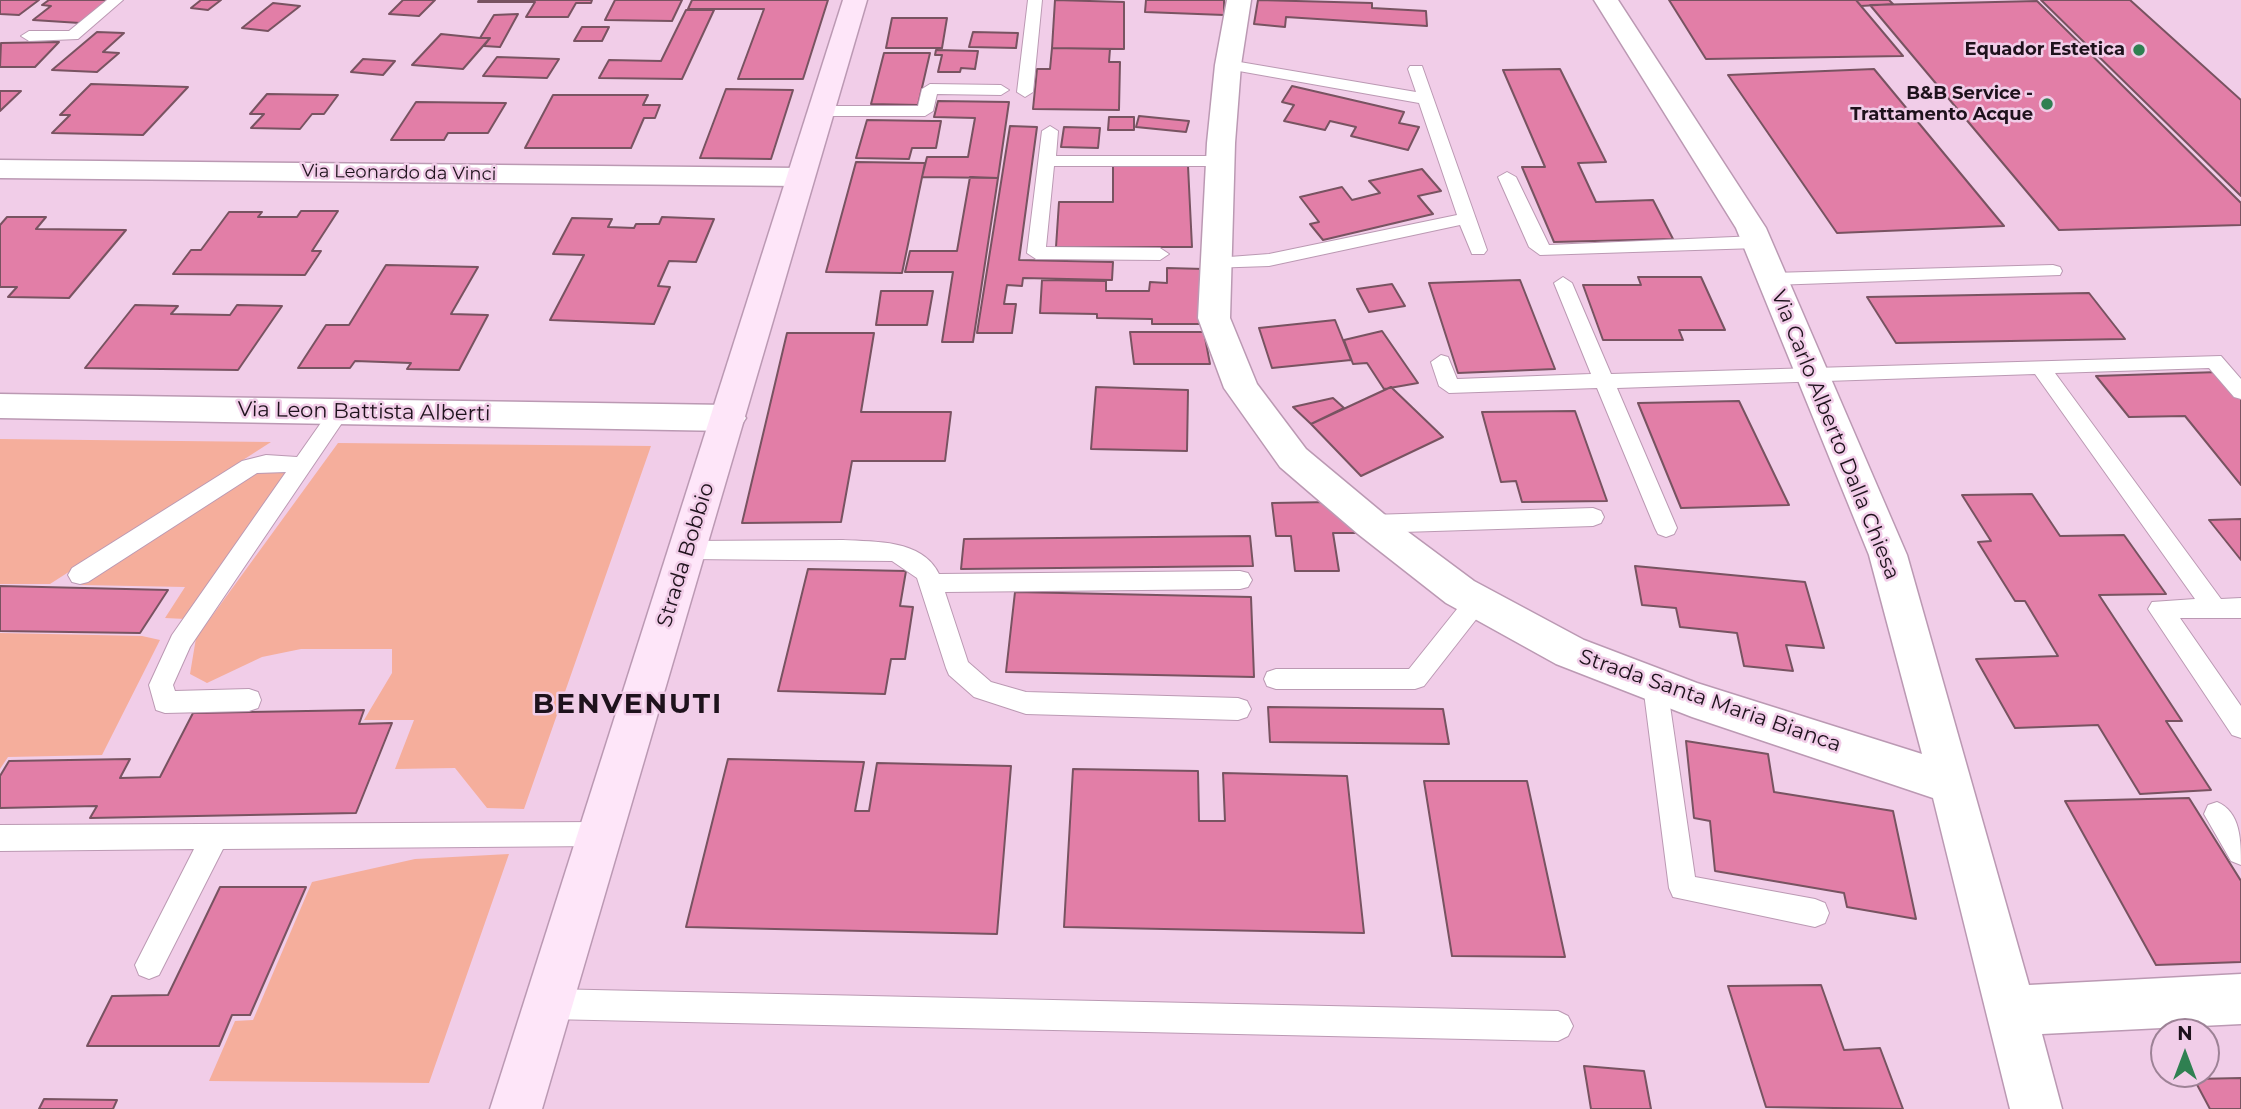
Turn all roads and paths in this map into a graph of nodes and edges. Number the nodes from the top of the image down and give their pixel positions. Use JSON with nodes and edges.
{"nodes":[{"id":1,"x":116,"y":0,"type":"edge"},
{"id":2,"x":855,"y":0,"type":"edge"},
{"id":3,"x":1035,"y":0,"type":"edge"},
{"id":4,"x":1240,"y":0,"type":"edge"},
{"id":5,"x":1606,"y":0,"type":"edge"},
{"id":6,"x":29,"y":36,"type":"dead end"},
{"id":7,"x":1228,"y":65,"type":"junction"},
{"id":8,"x":1416,"y":69,"type":"dead end"},
{"id":9,"x":1001,"y":90,"type":"dead end"},
{"id":10,"x":1024,"y":92,"type":"dead end"},
{"id":11,"x":1426,"y":99,"type":"junction"},
{"id":12,"x":820,"y":111,"type":"junction"},
{"id":13,"x":1050,"y":131,"type":"dead end"},
{"id":14,"x":1047,"y":161,"type":"junction"},
{"id":15,"x":1220,"y":161,"type":"junction"},
{"id":16,"x":0,"y":169,"type":"edge"},
{"id":17,"x":799,"y":177,"type":"junction"},
{"id":18,"x":1507,"y":177,"type":"dead end"},
{"id":19,"x":1467,"y":218,"type":"junction"},
{"id":20,"x":1757,"y":243,"type":"junction"},
{"id":21,"x":1478,"y":250,"type":"dead end"},
{"id":22,"x":1160,"y":254,"type":"dead end"},
{"id":23,"x":1216,"y":264,"type":"junction"},
{"id":24,"x":2053,"y":271,"type":"dead end"},
{"id":25,"x":1772,"y":279,"type":"junction"},
{"id":26,"x":1563,"y":282,"type":"dead end"},
{"id":27,"x":1441,"y":362,"type":"dead end"},
{"id":28,"x":2040,"y":367,"type":"junction"},
{"id":29,"x":1812,"y":374,"type":"junction"},
{"id":30,"x":1604,"y":381,"type":"junction"},
{"id":31,"x":2241,"y":392,"type":"edge"},
{"id":32,"x":0,"y":406,"type":"edge"},
{"id":33,"x":340,"y":412,"type":"junction"},
{"id":34,"x":728,"y":418,"type":"junction"},
{"id":35,"x":303,"y":465,"type":"junction"},
{"id":36,"x":1593,"y":517,"type":"dead end"},
{"id":37,"x":1371,"y":524,"type":"junction"},
{"id":38,"x":1666,"y":528,"type":"dead end"},
{"id":39,"x":688,"y":550,"type":"junction"},
{"id":40,"x":80,"y":575,"type":"dead end"},
{"id":41,"x":1240,"y":580,"type":"dead end"},
{"id":42,"x":930,"y":583,"type":"junction"},
{"id":43,"x":1477,"y":601,"type":"junction"},
{"id":44,"x":2241,"y":607,"type":"edge"},
{"id":45,"x":2215,"y":608,"type":"junction"},
{"id":46,"x":1276,"y":679,"type":"dead end"},
{"id":47,"x":1655,"y":685,"type":"junction"},
{"id":48,"x":249,"y":700,"type":"dead end"},
{"id":49,"x":1238,"y":709,"type":"dead end"},
{"id":50,"x":2241,"y":727,"type":"edge"},
{"id":51,"x":1952,"y":784,"type":"junction"},
{"id":52,"x":2217,"y":814,"type":"dead end"},
{"id":53,"x":600,"y":834,"type":"junction"},
{"id":54,"x":215,"y":836,"type":"junction"},
{"id":55,"x":0,"y":838,"type":"edge"},
{"id":56,"x":2241,"y":852,"type":"edge"},
{"id":57,"x":1815,"y":913,"type":"dead end"},
{"id":58,"x":149,"y":965,"type":"dead end"},
{"id":59,"x":2241,"y":999,"type":"edge"},
{"id":60,"x":548,"y":1004,"type":"junction"},
{"id":61,"x":2011,"y":1011,"type":"junction"},
{"id":62,"x":1558,"y":1026,"type":"dead end"},
{"id":63,"x":516,"y":1109,"type":"edge"},
{"id":64,"x":2036,"y":1109,"type":"edge"}],
"edges":[{"from":1,"to":6,"type":"lane"},
{"from":2,"to":12,"type":"main road","name":"Strada Bobbio"},
{"from":3,"to":10,"type":"lane"},
{"from":4,"to":7,"type":"street","name":"Strada Santa Maria Bianca"},
{"from":5,"to":20,"type":"street","name":"Via Carlo Alberto Dalla Chiesa"},
{"from":7,"to":11,"type":"lane"},
{"from":7,"to":15,"type":"street","name":"Strada Santa Maria Bianca"},
{"from":8,"to":11,"type":"lane"},
{"from":9,"to":12,"type":"lane"},
{"from":11,"to":19,"type":"lane"},
{"from":12,"to":17,"type":"main road","name":"Strada Bobbio"},
{"from":13,"to":14,"type":"lane"},
{"from":14,"to":15,"type":"lane"},
{"from":14,"to":22,"type":"lane"},
{"from":15,"to":23,"type":"street","name":"Strada Santa Maria Bianca"},
{"from":16,"to":17,"type":"street","name":"Via Leonardo da Vinci"},
{"from":17,"to":34,"type":"main road","name":"Strada Bobbio"},
{"from":18,"to":20,"type":"lane"},
{"from":19,"to":21,"type":"lane"},
{"from":19,"to":23,"type":"lane"},
{"from":20,"to":25,"type":"street","name":"Via Carlo Alberto Dalla Chiesa"},
{"from":23,"to":37,"type":"street","name":"Strada Santa Maria Bianca"},
{"from":24,"to":25,"type":"lane"},
{"from":25,"to":29,"type":"street","name":"Via Carlo Alberto Dalla Chiesa"},
{"from":26,"to":30,"type":"lane"},
{"from":27,"to":30,"type":"lane"},
{"from":28,"to":29,"type":"lane"},
{"from":28,"to":31,"type":"lane"},
{"from":28,"to":45,"type":"lane"},
{"from":29,"to":30,"type":"lane"},
{"from":29,"to":51,"type":"street","name":"Via Carlo Alberto Dalla Chiesa"},
{"from":30,"to":38,"type":"lane"},
{"from":32,"to":33,"type":"street","name":"Via Leon Battista Alberti"},
{"from":33,"to":34,"type":"street","name":"Via Leon Battista Alberti"},
{"from":33,"to":35,"type":"lane"},
{"from":34,"to":39,"type":"main road","name":"Strada Bobbio"},
{"from":35,"to":40,"type":"lane"},
{"from":35,"to":48,"type":"lane"},
{"from":36,"to":37,"type":"lane"},
{"from":37,"to":43,"type":"street","name":"Strada Santa Maria Bianca"},
{"from":39,"to":42,"type":"lane"},
{"from":39,"to":53,"type":"main road","name":"Strada Bobbio"},
{"from":41,"to":42,"type":"lane"},
{"from":42,"to":49,"type":"lane"},
{"from":43,"to":46,"type":"lane"},
{"from":43,"to":47,"type":"street","name":"Strada Santa Maria Bianca"},
{"from":44,"to":45,"type":"lane"},
{"from":45,"to":50,"type":"lane"},
{"from":47,"to":51,"type":"street","name":"Strada Santa Maria Bianca"},
{"from":47,"to":57,"type":"lane"},
{"from":51,"to":61,"type":"street","name":"Via Carlo Alberto Dalla Chiesa"},
{"from":52,"to":56,"type":"lane"},
{"from":53,"to":54,"type":"lane"},
{"from":53,"to":60,"type":"main road","name":"Strada Bobbio"},
{"from":54,"to":55,"type":"lane"},
{"from":54,"to":58,"type":"lane"},
{"from":59,"to":61,"type":"street"},
{"from":60,"to":62,"type":"lane"},
{"from":60,"to":63,"type":"main road","name":"Strada Bobbio"},
{"from":61,"to":64,"type":"street","name":"Via Carlo Alberto Dalla Chiesa"}]}
